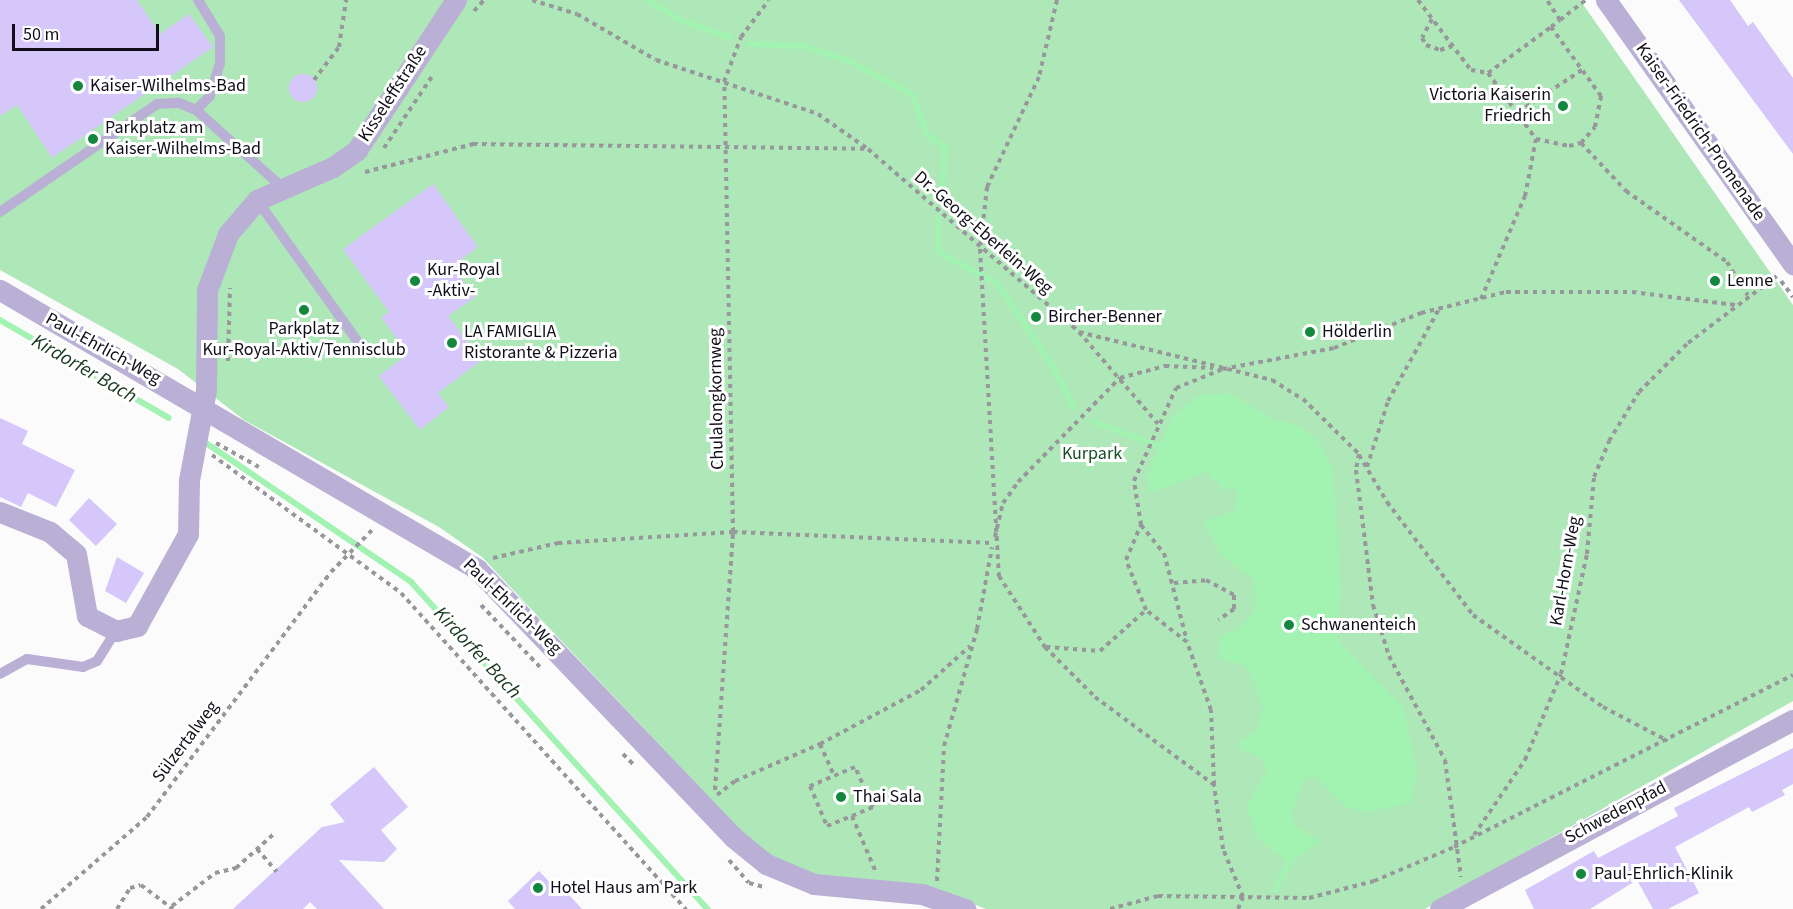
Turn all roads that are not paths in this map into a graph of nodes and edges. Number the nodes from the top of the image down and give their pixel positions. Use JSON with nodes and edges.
{"nodes":[{"id":1,"x":198,"y":0,"type":"edge"},
{"id":2,"x":1606,"y":0,"type":"edge"},
{"id":3,"x":463,"y":7,"type":"edge"},
{"id":4,"x":196,"y":110,"type":"junction"},
{"id":5,"x":281,"y":186,"type":"junction"},
{"id":6,"x":257,"y":200,"type":"junction"},
{"id":7,"x":0,"y":212,"type":"edge"},
{"id":8,"x":1785,"y":271,"type":"edge"},
{"id":9,"x":0,"y":290,"type":"edge"},
{"id":10,"x":363,"y":349,"type":"dead end"},
{"id":11,"x":204,"y":405,"type":"junction"},
{"id":12,"x":0,"y":512,"type":"edge"},
{"id":13,"x":116,"y":631,"type":"junction"},
{"id":14,"x":0,"y":674,"type":"edge"},
{"id":15,"x":1793,"y":720,"type":"edge"},
{"id":16,"x":1451,"y":904,"type":"edge"},
{"id":17,"x":965,"y":909,"type":"edge"}],
"edges":[{"from":1,"to":4,"type":"lane"},
{"from":2,"to":8,"type":"street","name":"Kaiser-Friedrich-Promenade"},
{"from":3,"to":5,"type":"street","name":"Kisseleffstraße"},
{"from":4,"to":5,"type":"lane"},
{"from":4,"to":7,"type":"lane"},
{"from":5,"to":6,"type":"street","name":"Kisseleffstraße"},
{"from":6,"to":10,"type":"lane"},
{"from":6,"to":11,"type":"street","name":"Kisseleffstraße"},
{"from":9,"to":11,"type":"street","name":"Paul-Ehrlich-Weg"},
{"from":11,"to":13,"type":"street","name":"Kisseleffstraße"},
{"from":11,"to":17,"type":"street","name":"Paul-Ehrlich-Weg"},
{"from":12,"to":13,"type":"street"},
{"from":13,"to":14,"type":"lane"},
{"from":15,"to":16,"type":"street","name":"Schwedenpfad"}]}
